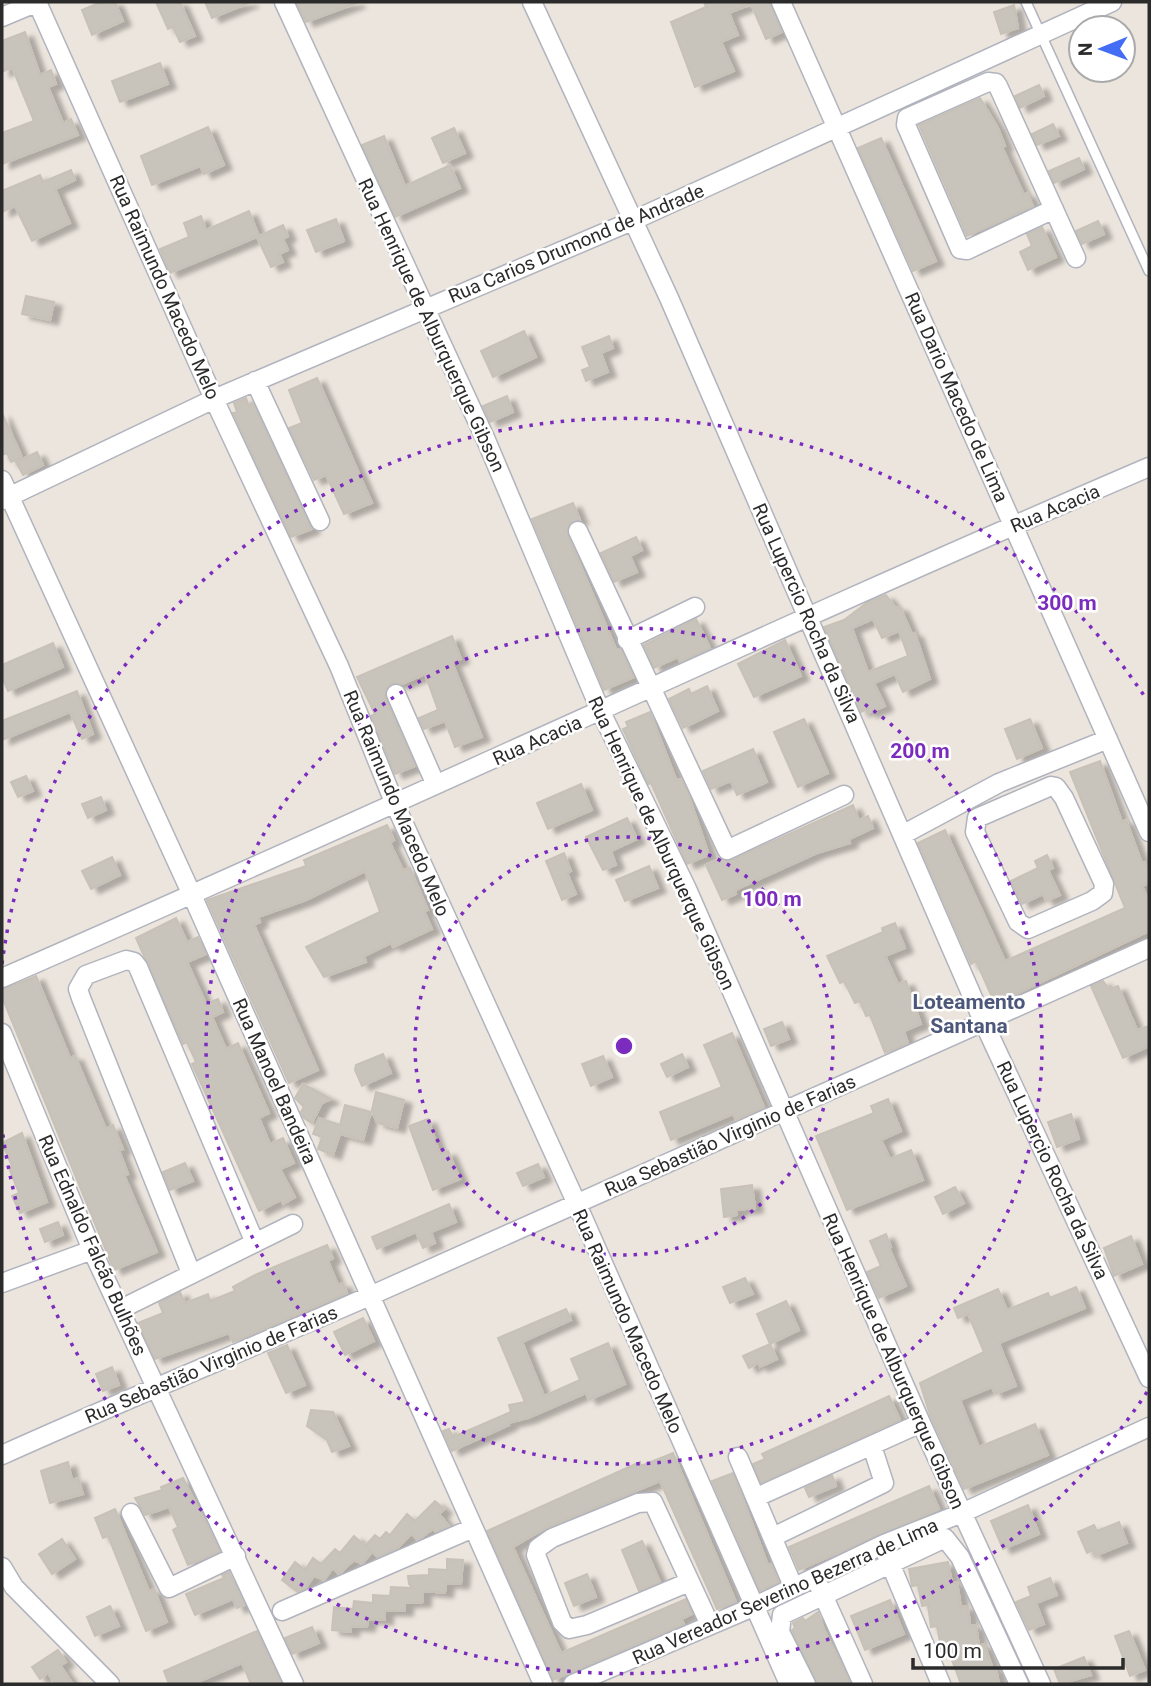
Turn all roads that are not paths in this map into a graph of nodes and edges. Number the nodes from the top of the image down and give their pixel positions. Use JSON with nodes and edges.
{"nodes":[{"id":1,"x":37,"y":2,"type":"edge"},
{"id":2,"x":284,"y":2,"type":"edge"},
{"id":3,"x":532,"y":2,"type":"edge"},
{"id":4,"x":781,"y":2,"type":"edge"},
{"id":5,"x":1026,"y":2,"type":"edge"},
{"id":6,"x":1112,"y":2,"type":"edge"},
{"id":7,"x":2,"y":17,"type":"edge"},
{"id":8,"x":1040,"y":34,"type":"junction"},
{"id":9,"x":942,"y":80,"type":"junction"},
{"id":10,"x":951,"y":98,"type":"junction"},
{"id":11,"x":836,"y":126,"type":"junction"},
{"id":12,"x":1054,"y":209,"type":"junction"},
{"id":13,"x":632,"y":221,"type":"junction"},
{"id":14,"x":1076,"y":258,"type":"dead end"},
{"id":15,"x":1149,"y":271,"type":"edge"},
{"id":16,"x":425,"y":309,"type":"junction"},
{"id":17,"x":255,"y":381,"type":"junction"},
{"id":18,"x":214,"y":399,"type":"junction"},
{"id":19,"x":1149,"y":467,"type":"edge"},
{"id":20,"x":2,"y":480,"type":"edge"},
{"id":21,"x":6,"y":498,"type":"edge"},
{"id":22,"x":320,"y":521,"type":"dead end"},
{"id":23,"x":1013,"y":526,"type":"junction"},
{"id":24,"x":578,"y":531,"type":"dead end"},
{"id":25,"x":695,"y":607,"type":"dead end"},
{"id":26,"x":808,"y":617,"type":"junction"},
{"id":27,"x":627,"y":640,"type":"junction"},
{"id":28,"x":650,"y":687,"type":"junction"},
{"id":29,"x":396,"y":694,"type":"dead end"},
{"id":30,"x":601,"y":712,"type":"junction"},
{"id":31,"x":1108,"y":739,"type":"junction"},
{"id":32,"x":435,"y":783,"type":"junction"},
{"id":33,"x":999,"y":783,"type":"junction"},
{"id":34,"x":844,"y":795,"type":"dead end"},
{"id":35,"x":394,"y":802,"type":"junction"},
{"id":36,"x":1012,"y":803,"type":"junction"},
{"id":37,"x":1149,"y":832,"type":"edge"},
{"id":38,"x":904,"y":834,"type":"junction"},
{"id":39,"x":192,"y":895,"type":"junction"},
{"id":40,"x":1149,"y":948,"type":"edge"},
{"id":41,"x":2,"y":978,"type":"edge"},
{"id":42,"x":983,"y":1021,"type":"junction"},
{"id":43,"x":2,"y":1033,"type":"edge"},
{"id":44,"x":783,"y":1113,"type":"junction"},
{"id":45,"x":576,"y":1202,"type":"junction"},
{"id":46,"x":293,"y":1224,"type":"dead end"},
{"id":47,"x":255,"y":1243,"type":"junction"},
{"id":48,"x":92,"y":1250,"type":"junction"},
{"id":49,"x":191,"y":1273,"type":"junction"},
{"id":50,"x":2,"y":1283,"type":"edge"},
{"id":51,"x":370,"y":1295,"type":"junction"},
{"id":52,"x":121,"y":1308,"type":"junction"},
{"id":53,"x":1148,"y":1373,"type":"edge"},
{"id":54,"x":156,"y":1385,"type":"junction"},
{"id":55,"x":921,"y":1423,"type":"junction"},
{"id":56,"x":1149,"y":1427,"type":"edge"},
{"id":57,"x":872,"y":1446,"type":"junction"},
{"id":58,"x":2,"y":1455,"type":"edge"},
{"id":59,"x":738,"y":1457,"type":"dead end"},
{"id":60,"x":757,"y":1497,"type":"junction"},
{"id":61,"x":131,"y":1513,"type":"dead end"},
{"id":62,"x":962,"y":1513,"type":"junction"},
{"id":63,"x":472,"y":1528,"type":"junction"},
{"id":64,"x":773,"y":1537,"type":"junction"},
{"id":65,"x":884,"y":1544,"type":"junction"},
{"id":66,"x":236,"y":1556,"type":"junction"},
{"id":67,"x":889,"y":1566,"type":"junction"},
{"id":68,"x":2,"y":1567,"type":"edge"},
{"id":69,"x":814,"y":1577,"type":"junction"},
{"id":70,"x":790,"y":1579,"type":"dead end"},
{"id":71,"x":689,"y":1582,"type":"junction"},
{"id":72,"x":823,"y":1595,"type":"junction"},
{"id":73,"x":753,"y":1607,"type":"junction"},
{"id":74,"x":282,"y":1611,"type":"dead end"},
{"id":75,"x":710,"y":1625,"type":"junction"},
{"id":76,"x":110,"y":1684,"type":"edge"},
{"id":77,"x":294,"y":1684,"type":"edge"},
{"id":78,"x":543,"y":1684,"type":"edge"},
{"id":79,"x":573,"y":1684,"type":"edge"},
{"id":80,"x":789,"y":1684,"type":"edge"},
{"id":81,"x":806,"y":1684,"type":"edge"},
{"id":82,"x":863,"y":1684,"type":"edge"},
{"id":83,"x":942,"y":1684,"type":"edge"},
{"id":84,"x":1019,"y":1684,"type":"edge"},
{"id":85,"x":1041,"y":1684,"type":"edge"}],
"edges":[{"from":1,"to":7,"type":"street"},
{"from":1,"to":18,"type":"street","name":"Rua Raimundo Macedo Melo"},
{"from":2,"to":16,"type":"street","name":"Rua Henrique de Alburquerque Gibson"},
{"from":3,"to":13,"type":"street","name":"Rua Lupercio Rocha da Silva"},
{"from":4,"to":11,"type":"street","name":"Rua Dario Macedo de Lima"},
{"from":5,"to":8,"type":"lane"},
{"from":6,"to":8,"type":"street","name":"Rua Carios Drumond de Andrade"},
{"from":8,"to":9,"type":"street","name":"Rua Carios Drumond de Andrade"},
{"from":8,"to":15,"type":"lane"},
{"from":9,"to":10,"type":"street"},
{"from":9,"to":11,"type":"street","name":"Rua Carios Drumond de Andrade"},
{"from":10,"to":12,"type":"street"},
{"from":10,"to":12,"type":"street"},
{"from":11,"to":13,"type":"street","name":"Rua Carios Drumond de Andrade"},
{"from":11,"to":23,"type":"street","name":"Rua Dario Macedo de Lima"},
{"from":12,"to":14,"type":"street"},
{"from":13,"to":16,"type":"street","name":"Rua Carios Drumond de Andrade"},
{"from":13,"to":26,"type":"street","name":"Rua Lupercio Rocha da Silva"},
{"from":16,"to":17,"type":"street","name":"Rua Carios Drumond de Andrade"},
{"from":16,"to":30,"type":"street","name":"Rua Henrique de Alburquerque Gibson"},
{"from":17,"to":18,"type":"street","name":"Rua Carios Drumond de Andrade"},
{"from":17,"to":22,"type":"street"},
{"from":18,"to":21,"type":"street","name":"Rua Carios Drumond de Andrade"},
{"from":18,"to":35,"type":"street","name":"Rua Raimundo Macedo Melo"},
{"from":19,"to":23,"type":"street","name":"Rua Acacia"},
{"from":20,"to":21,"type":"street","name":"Rua Manoel Bandeira"},
{"from":21,"to":39,"type":"street","name":"Rua Manoel Bandeira"},
{"from":23,"to":26,"type":"street","name":"Rua Acacia"},
{"from":23,"to":31,"type":"street","name":"Rua Dario Macedo de Lima"},
{"from":24,"to":27,"type":"street"},
{"from":25,"to":27,"type":"street"},
{"from":26,"to":28,"type":"street","name":"Rua Acacia"},
{"from":26,"to":38,"type":"street","name":"Rua Lupercio Rocha da Silva"},
{"from":27,"to":28,"type":"street"},
{"from":28,"to":30,"type":"street","name":"Rua Acacia"},
{"from":28,"to":34,"type":"street"},
{"from":29,"to":32,"type":"street"},
{"from":30,"to":32,"type":"street","name":"Rua Acacia"},
{"from":30,"to":44,"type":"street","name":"Rua Henrique de Alburquerque Gibson"},
{"from":31,"to":33,"type":"street"},
{"from":31,"to":37,"type":"street","name":"Rua Dario Macedo de Lima"},
{"from":32,"to":35,"type":"street","name":"Rua Acacia"},
{"from":33,"to":36,"type":"street"},
{"from":33,"to":38,"type":"street"},
{"from":35,"to":39,"type":"street","name":"Rua Acacia"},
{"from":35,"to":45,"type":"street","name":"Rua Raimundo Macedo Melo"},
{"from":36,"to":36,"type":"street"},
{"from":38,"to":42,"type":"street","name":"Rua Lupercio Rocha da Silva"},
{"from":39,"to":41,"type":"street","name":"Rua Acacia"},
{"from":39,"to":51,"type":"street","name":"Rua Manoel Bandeira"},
{"from":40,"to":42,"type":"street","name":"Rua Sebastião Virginio de Farias"},
{"from":42,"to":44,"type":"street","name":"Rua Sebastião Virginio de Farias"},
{"from":42,"to":53,"type":"street","name":"Rua Lupercio Rocha da Silva"},
{"from":43,"to":48,"type":"street","name":"Rua Ednaldo Falcão Bulhões"},
{"from":44,"to":45,"type":"street","name":"Rua Sebastião Virginio de Farias"},
{"from":44,"to":55,"type":"street","name":"Rua Henrique de Alburquerque Gibson"},
{"from":45,"to":51,"type":"street","name":"Rua Sebastião Virginio de Farias"},
{"from":45,"to":73,"type":"street","name":"Rua Raimundo Macedo Melo"},
{"from":46,"to":47,"type":"street"},
{"from":47,"to":49,"type":"street"},
{"from":47,"to":49,"type":"street"},
{"from":48,"to":50,"type":"street"},
{"from":48,"to":52,"type":"street","name":"Rua Ednaldo Falcão Bulhões"},
{"from":49,"to":52,"type":"street"},
{"from":51,"to":54,"type":"street","name":"Rua Sebastião Virginio de Farias"},
{"from":51,"to":63,"type":"street","name":"Rua Manoel Bandeira"},
{"from":52,"to":54,"type":"street","name":"Rua Ednaldo Falcão Bulhões"},
{"from":54,"to":58,"type":"street","name":"Rua Sebastião Virginio de Farias"},
{"from":54,"to":66,"type":"street","name":"Rua Ednaldo Falcão Bulhões"},
{"from":55,"to":57,"type":"street"},
{"from":55,"to":62,"type":"street","name":"Rua Henrique de Alburquerque Gibson"},
{"from":56,"to":62,"type":"street","name":"Rua Vereador Severino Bezerra de Lima"},
{"from":57,"to":60,"type":"street"},
{"from":57,"to":64,"type":"street"},
{"from":59,"to":60,"type":"street"},
{"from":60,"to":64,"type":"street"},
{"from":61,"to":66,"type":"street"},
{"from":62,"to":65,"type":"street","name":"Rua Vereador Severino Bezerra de Lima"},
{"from":62,"to":85,"type":"street","name":"Rua Henrique de Alburquerque Gibson"},
{"from":63,"to":74,"type":"street"},
{"from":63,"to":78,"type":"street","name":"Rua Manoel Bandeira"},
{"from":64,"to":70,"type":"street"},
{"from":65,"to":67,"type":"street"},
{"from":65,"to":69,"type":"street","name":"Rua Vereador Severino Bezerra de Lima"},
{"from":66,"to":77,"type":"street","name":"Rua Ednaldo Falcão Bulhões"},
{"from":67,"to":72,"type":"street"},
{"from":67,"to":83,"type":"street"},
{"from":67,"to":84,"type":"street"},
{"from":68,"to":76,"type":"street"},
{"from":69,"to":72,"type":"street"},
{"from":69,"to":73,"type":"street","name":"Rua Vereador Severino Bezerra de Lima"},
{"from":71,"to":71,"type":"street"},
{"from":71,"to":75,"type":"street"},
{"from":72,"to":81,"type":"street"},
{"from":72,"to":82,"type":"street"},
{"from":73,"to":75,"type":"street","name":"Rua Vereador Severino Bezerra de Lima"},
{"from":73,"to":80,"type":"street","name":"Rua Raimundo Macedo Melo"},
{"from":75,"to":79,"type":"street","name":"Rua Vereador Severino Bezerra de Lima"}]}
